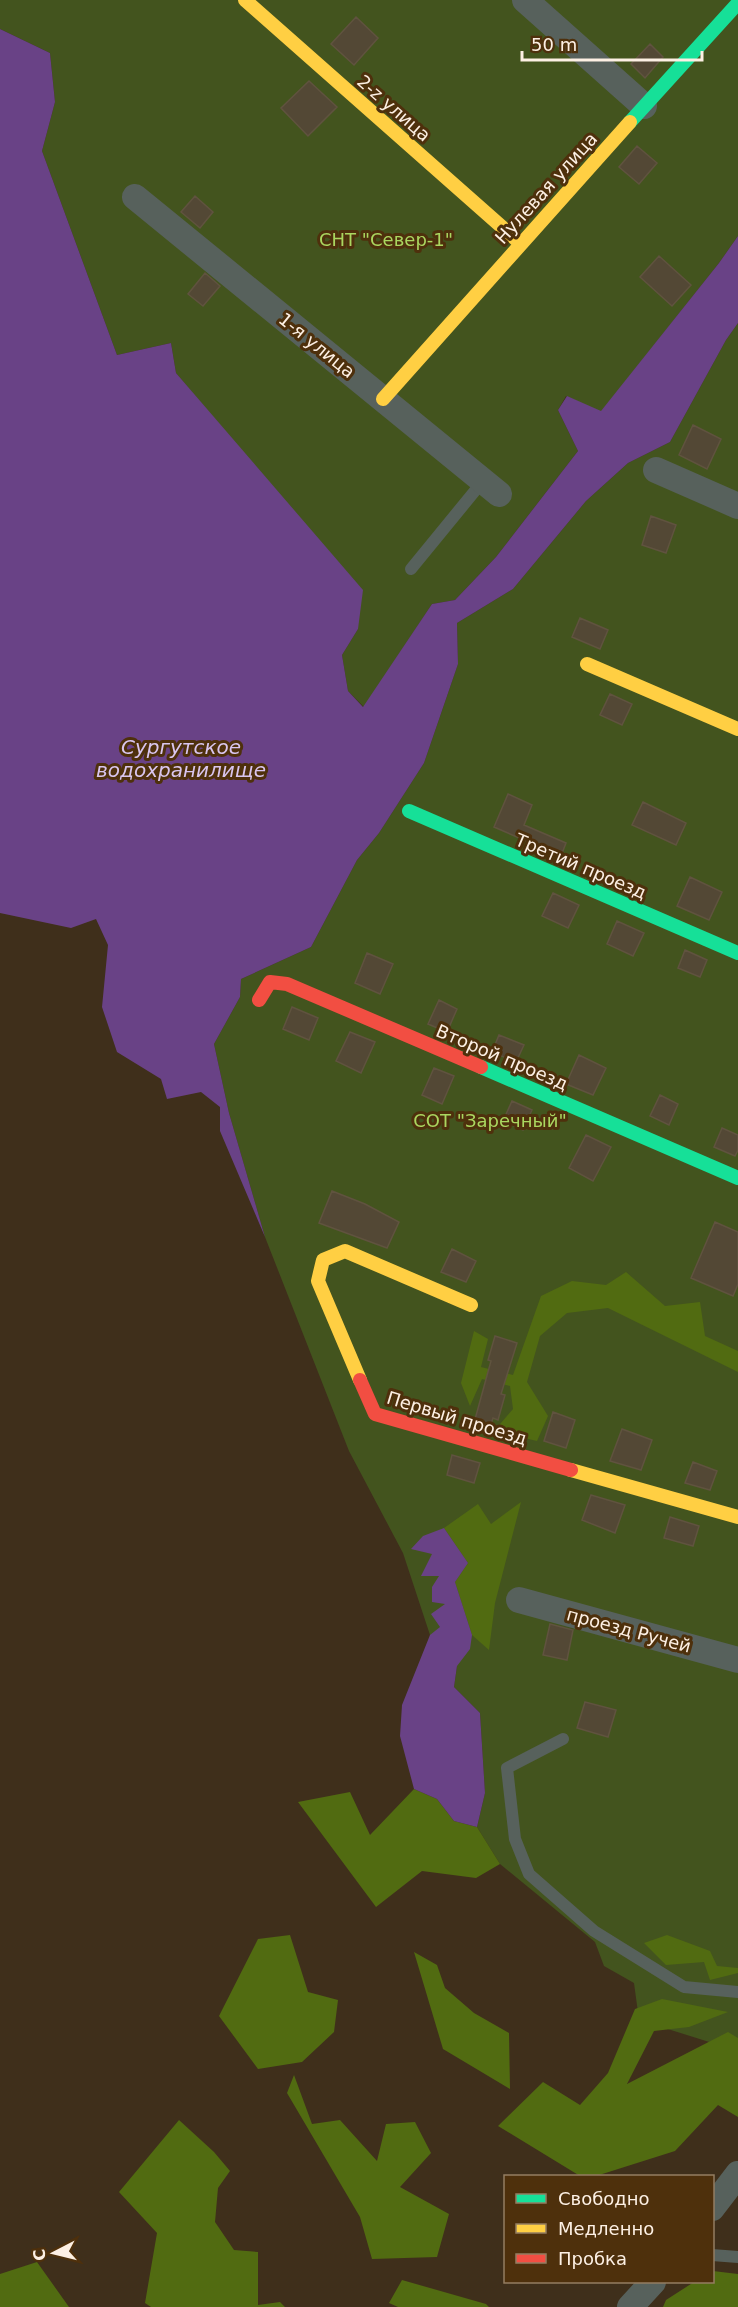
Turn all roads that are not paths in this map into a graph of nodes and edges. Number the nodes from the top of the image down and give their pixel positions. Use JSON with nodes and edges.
{"nodes":[{"id":1,"x":245,"y":0,"type":"edge"},
{"id":2,"x":525,"y":0,"type":"edge"},
{"id":3,"x":738,"y":3,"type":"edge"},
{"id":4,"x":644,"y":106,"type":"junction"},
{"id":5,"x":135,"y":196,"type":"dead end"},
{"id":6,"x":520,"y":243,"type":"junction"},
{"id":7,"x":383,"y":399,"type":"junction"},
{"id":8,"x":656,"y":470,"type":"dead end"},
{"id":9,"x":491,"y":488,"type":"joint"},
{"id":10,"x":738,"y":506,"type":"edge"},
{"id":11,"x":411,"y":569,"type":"dead end"},
{"id":12,"x":587,"y":664,"type":"dead end"},
{"id":13,"x":738,"y":729,"type":"edge"},
{"id":14,"x":410,"y":811,"type":"dead end"},
{"id":15,"x":738,"y":953,"type":"edge"},
{"id":16,"x":259,"y":1000,"type":"dead end"},
{"id":17,"x":738,"y":1178,"type":"edge"},
{"id":18,"x":471,"y":1305,"type":"dead end"},
{"id":19,"x":738,"y":1517,"type":"edge"},
{"id":20,"x":519,"y":1600,"type":"dead end"},
{"id":21,"x":738,"y":1660,"type":"edge"},
{"id":22,"x":563,"y":1739,"type":"dead end"},
{"id":23,"x":738,"y":1992,"type":"edge"},
{"id":24,"x":738,"y":2174,"type":"edge"},
{"id":25,"x":714,"y":2205,"type":"edge"},
{"id":26,"x":714,"y":2255,"type":"edge"},
{"id":27,"x":738,"y":2257,"type":"edge"},
{"id":28,"x":652,"y":2283,"type":"edge"},
{"id":29,"x":630,"y":2307,"type":"edge"}],
"edges":[{"from":1,"to":6,"type":"street","name":"2-z улица"},
{"from":2,"to":4,"type":"street"},
{"from":3,"to":4,"type":"street","name":"Нулевая улица"},
{"from":4,"to":6,"type":"street","name":"Нулевая улица"},
{"from":5,"to":7,"type":"street","name":"1-я улица"},
{"from":6,"to":7,"type":"street","name":"Нулевая улица"},
{"from":7,"to":9,"type":"street","name":"1-я улица"},
{"from":8,"to":10,"type":"street"},
{"from":9,"to":11,"type":"lane"},
{"from":12,"to":13,"type":"street"},
{"from":14,"to":15,"type":"street","name":"Третий проезд"},
{"from":16,"to":17,"type":"street","name":"Второй проезд"},
{"from":18,"to":19,"type":"street","name":"Первый проезд"},
{"from":20,"to":21,"type":"street","name":"проезд Ручей"},
{"from":22,"to":23,"type":"lane"},
{"from":24,"to":25,"type":"street"},
{"from":26,"to":27,"type":"lane"},
{"from":28,"to":29,"type":"street"}]}
